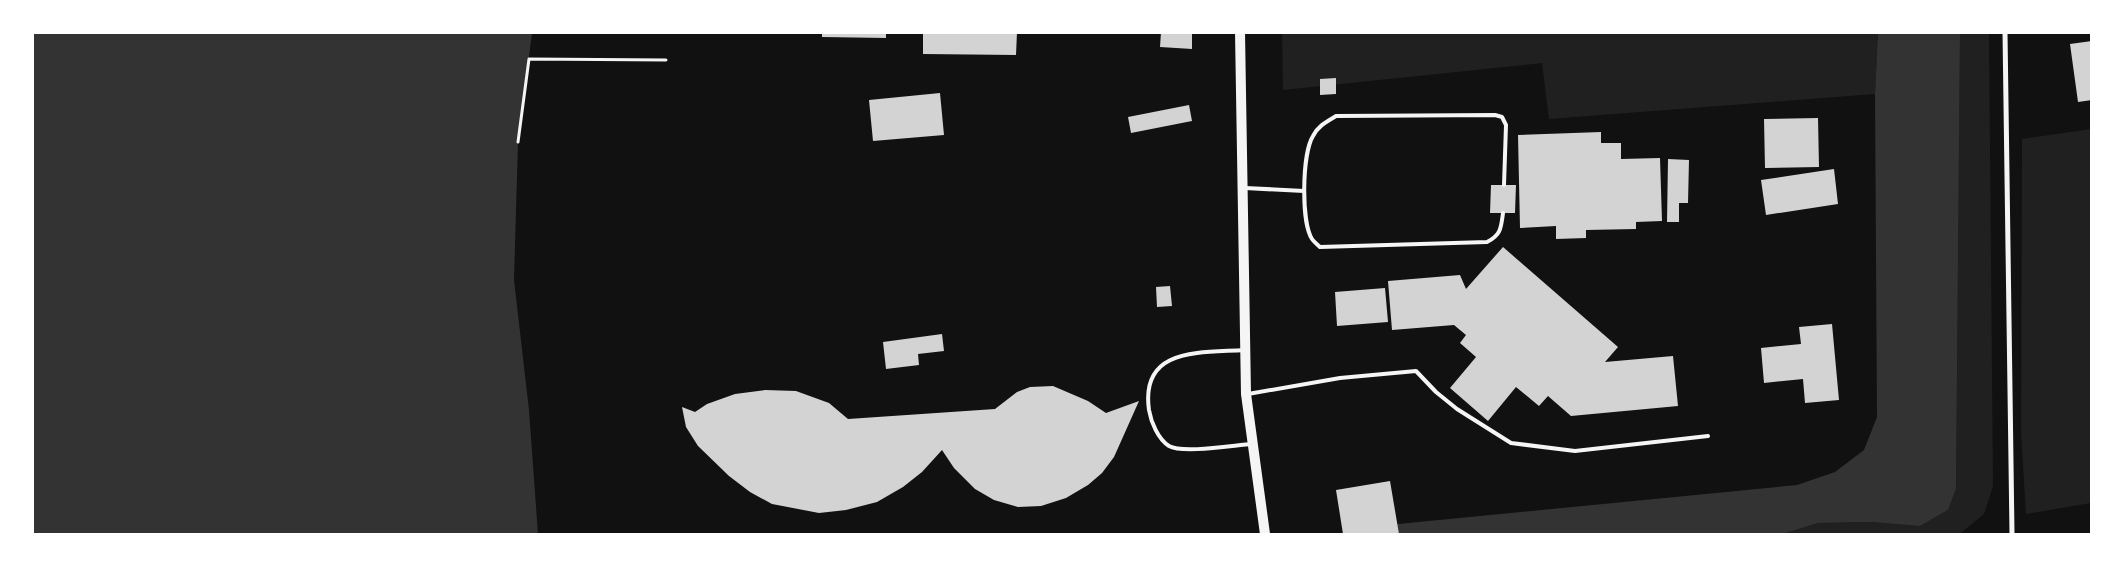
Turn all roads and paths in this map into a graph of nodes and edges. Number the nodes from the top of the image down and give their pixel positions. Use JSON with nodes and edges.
{"nodes":[{"id":1,"x":1240,"y":32,"type":"edge"},
{"id":2,"x":2005,"y":32,"type":"edge"},
{"id":3,"x":666,"y":60,"type":"dead end"},
{"id":4,"x":518,"y":142,"type":"dead end"},
{"id":5,"x":1504,"y":185,"type":"dead end"},
{"id":6,"x":1242,"y":188,"type":"junction"},
{"id":7,"x":1304,"y":191,"type":"junction"},
{"id":8,"x":1503,"y":213,"type":"dead end"},
{"id":9,"x":1245,"y":350,"type":"junction"},
{"id":10,"x":1246,"y":394,"type":"junction"},
{"id":11,"x":1708,"y":436,"type":"dead end"},
{"id":12,"x":1252,"y":444,"type":"junction"},
{"id":13,"x":1265,"y":534,"type":"edge"},
{"id":14,"x":2012,"y":534,"type":"edge"}],
"edges":[{"from":1,"to":6,"type":"main road"},
{"from":2,"to":14,"type":"street"},
{"from":3,"to":4,"type":"path"},
{"from":5,"to":7,"type":"lane"},
{"from":6,"to":7,"type":"lane"},
{"from":6,"to":9,"type":"main road"},
{"from":7,"to":8,"type":"lane"},
{"from":9,"to":10,"type":"main road"},
{"from":9,"to":12,"type":"lane"},
{"from":10,"to":11,"type":"lane"},
{"from":10,"to":12,"type":"main road"},
{"from":12,"to":13,"type":"main road"}]}
